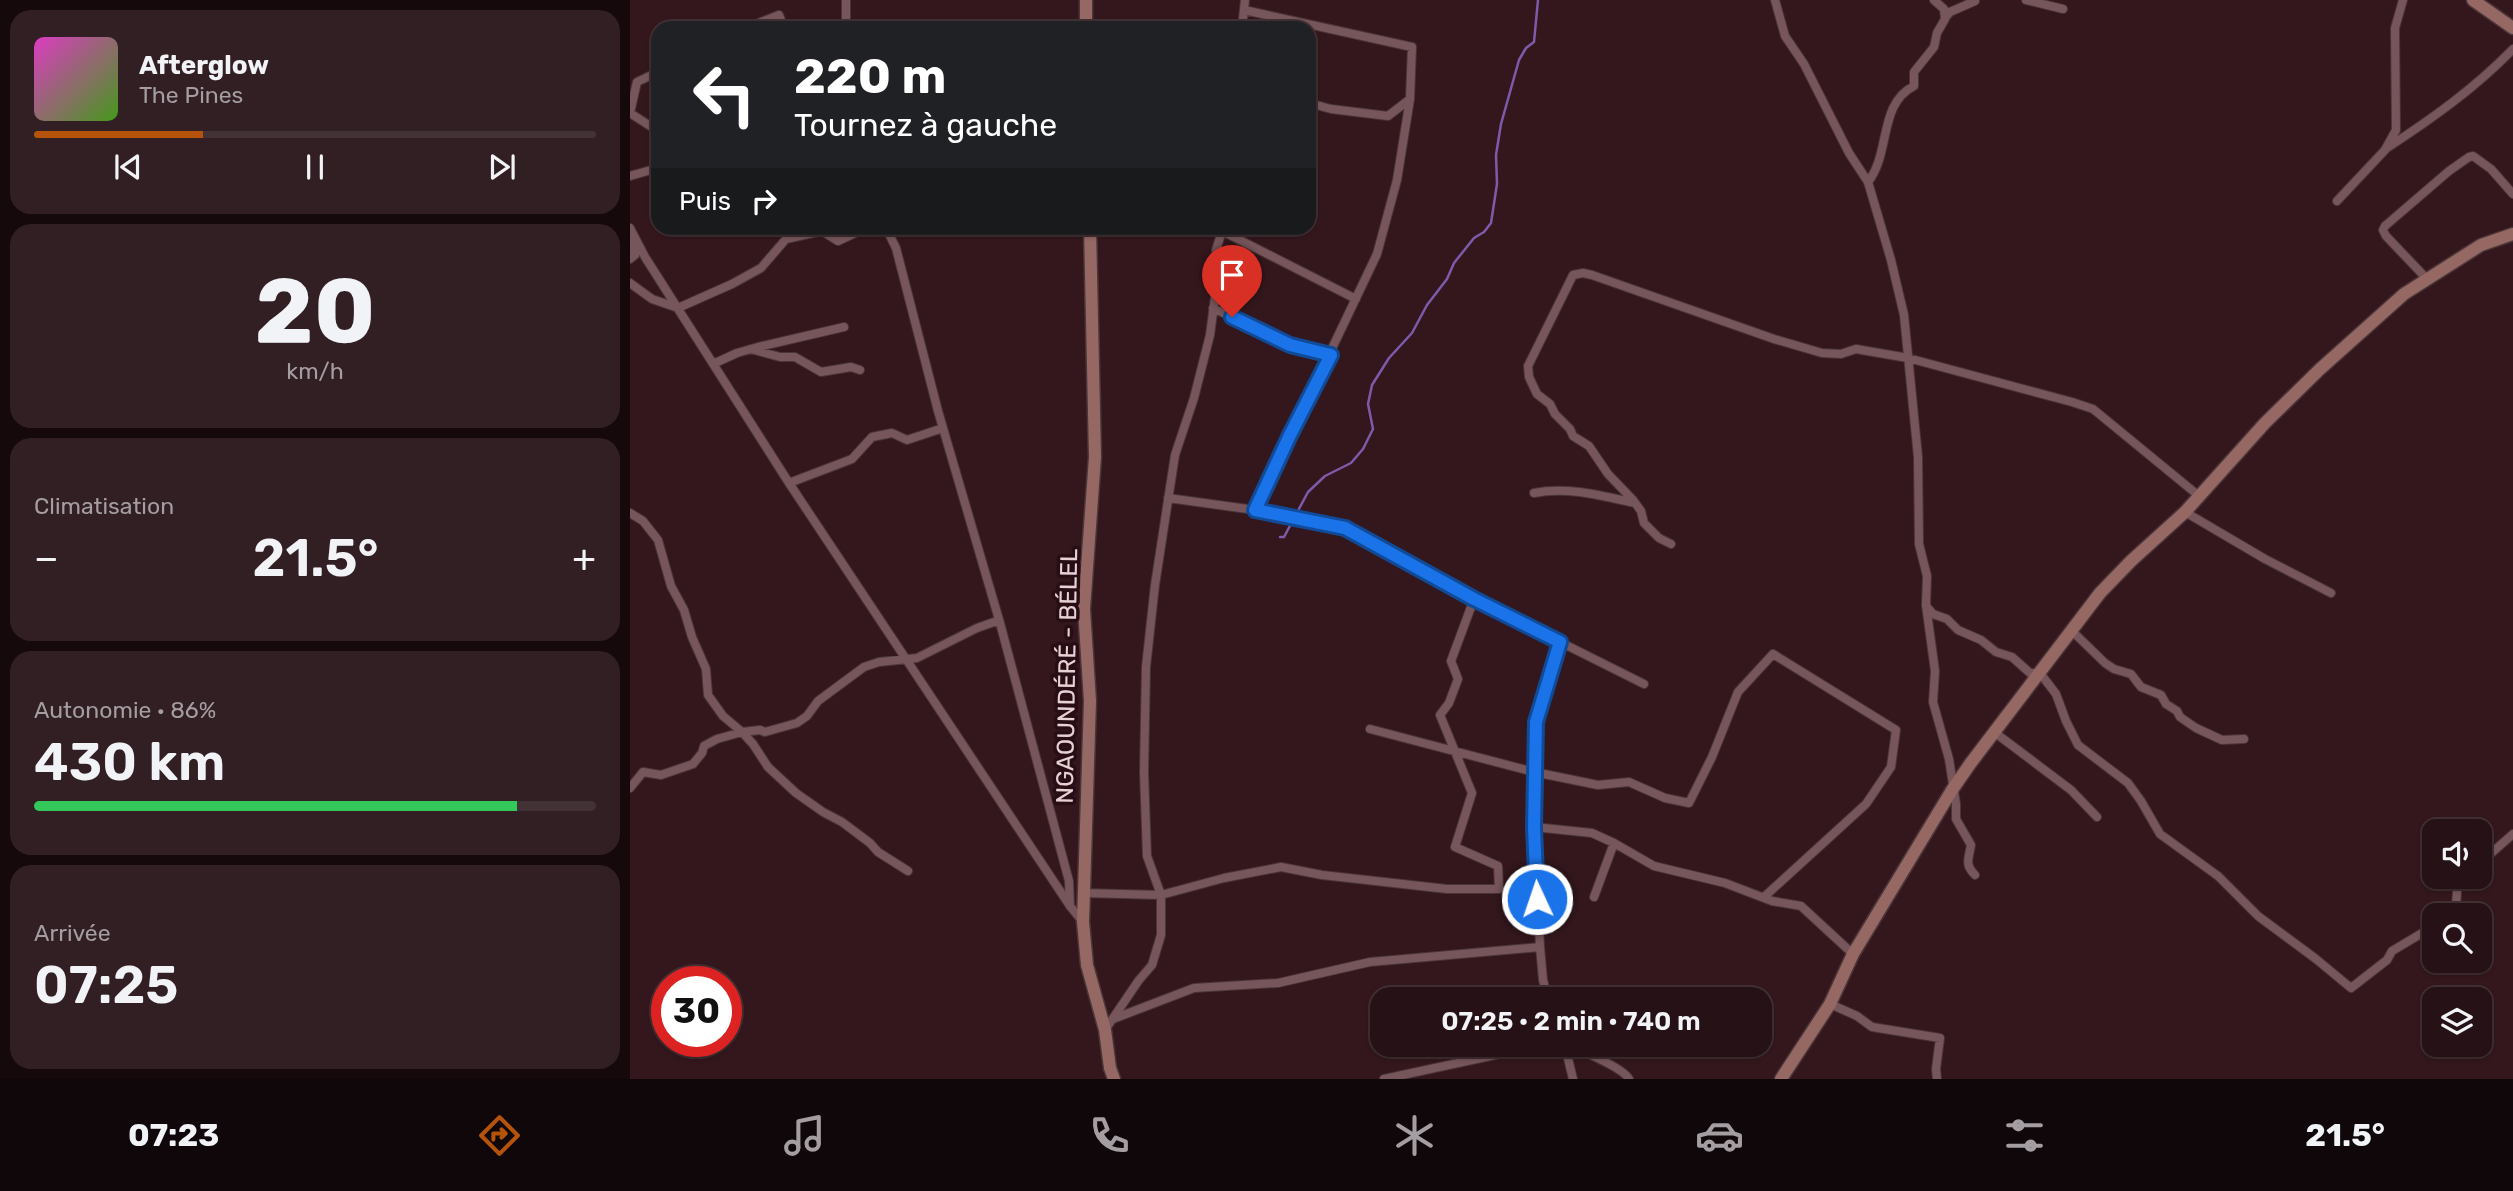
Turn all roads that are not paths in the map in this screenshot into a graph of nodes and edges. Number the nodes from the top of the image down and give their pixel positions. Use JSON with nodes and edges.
{"nodes":[{"id":1,"x":840,"y":0,"type":"edge"},
{"id":2,"x":846,"y":0,"type":"edge"},
{"id":3,"x":1086,"y":0,"type":"edge"},
{"id":4,"x":1245,"y":0,"type":"edge"},
{"id":5,"x":1775,"y":0,"type":"edge"},
{"id":6,"x":1934,"y":0,"type":"edge"},
{"id":7,"x":2026,"y":0,"type":"edge"},
{"id":8,"x":2403,"y":0,"type":"edge"},
{"id":9,"x":2473,"y":0,"type":"edge"},
{"id":10,"x":1975,"y":1,"type":"edge"},
{"id":11,"x":2063,"y":9,"type":"dead end"},
{"id":12,"x":846,"y":10,"type":"junction"},
{"id":13,"x":1244,"y":10,"type":"junction"},
{"id":14,"x":1945,"y":18,"type":"junction"},
{"id":15,"x":764,"y":21,"type":"edge"},
{"id":16,"x":781,"y":21,"type":"edge"},
{"id":17,"x":846,"y":21,"type":"edge"},
{"id":18,"x":1086,"y":21,"type":"edge"},
{"id":19,"x":1243,"y":21,"type":"edge"},
{"id":20,"x":1294,"y":21,"type":"edge"},
{"id":21,"x":1316,"y":26,"type":"edge"},
{"id":22,"x":2513,"y":28,"type":"edge"},
{"id":23,"x":2513,"y":49,"type":"edge"},
{"id":24,"x":651,"y":75,"type":"edge"},
{"id":25,"x":1410,"y":99,"type":"junction"},
{"id":26,"x":1316,"y":105,"type":"edge"},
{"id":27,"x":630,"y":113,"type":"edge"},
{"id":28,"x":651,"y":126,"type":"edge"},
{"id":29,"x":2385,"y":150,"type":"junction"},
{"id":30,"x":651,"y":168,"type":"edge"},
{"id":31,"x":630,"y":176,"type":"edge"},
{"id":32,"x":1868,"y":182,"type":"junction"},
{"id":33,"x":2513,"y":194,"type":"edge"},
{"id":34,"x":2337,"y":201,"type":"dead end"},
{"id":35,"x":630,"y":228,"type":"edge"},
{"id":36,"x":2513,"y":234,"type":"edge"},
{"id":37,"x":804,"y":235,"type":"edge"},
{"id":38,"x":829,"y":235,"type":"edge"},
{"id":39,"x":850,"y":235,"type":"edge"},
{"id":40,"x":890,"y":235,"type":"edge"},
{"id":41,"x":1090,"y":235,"type":"edge"},
{"id":42,"x":1220,"y":235,"type":"edge"},
{"id":43,"x":1232,"y":235,"type":"edge"},
{"id":44,"x":630,"y":242,"type":"edge"},
{"id":45,"x":630,"y":259,"type":"edge"},
{"id":46,"x":2427,"y":279,"type":"junction"},
{"id":47,"x":630,"y":283,"type":"edge"},
{"id":48,"x":1356,"y":299,"type":"junction"},
{"id":49,"x":678,"y":308,"type":"junction"},
{"id":50,"x":1213,"y":308,"type":"junction"},
{"id":51,"x":844,"y":327,"type":"dead end"},
{"id":52,"x":751,"y":349,"type":"junction"},
{"id":53,"x":1331,"y":355,"type":"junction"},
{"id":54,"x":1908,"y":358,"type":"junction"},
{"id":55,"x":713,"y":364,"type":"junction"},
{"id":56,"x":860,"y":370,"type":"dead end"},
{"id":57,"x":943,"y":428,"type":"junction"},
{"id":58,"x":789,"y":483,"type":"junction"},
{"id":59,"x":1534,"y":493,"type":"dead end"},
{"id":60,"x":2199,"y":496,"type":"junction"},
{"id":61,"x":1168,"y":498,"type":"junction"},
{"id":62,"x":1635,"y":503,"type":"junction"},
{"id":63,"x":1255,"y":510,"type":"junction"},
{"id":64,"x":2185,"y":512,"type":"junction"},
{"id":65,"x":630,"y":513,"type":"edge"},
{"id":66,"x":1671,"y":544,"type":"dead end"},
{"id":67,"x":2331,"y":593,"type":"dead end"},
{"id":68,"x":1474,"y":599,"type":"junction"},
{"id":69,"x":1926,"y":605,"type":"junction"},
{"id":70,"x":1000,"y":623,"type":"junction"},
{"id":71,"x":2072,"y":631,"type":"junction"},
{"id":72,"x":1560,"y":642,"type":"junction"},
{"id":73,"x":907,"y":660,"type":"junction"},
{"id":74,"x":2040,"y":673,"type":"junction"},
{"id":75,"x":1644,"y":684,"type":"dead end"},
{"id":76,"x":1370,"y":729,"type":"dead end"},
{"id":77,"x":741,"y":732,"type":"junction"},
{"id":78,"x":1994,"y":732,"type":"junction"},
{"id":79,"x":2244,"y":739,"type":"dead end"},
{"id":80,"x":1455,"y":751,"type":"junction"},
{"id":81,"x":1534,"y":772,"type":"junction"},
{"id":82,"x":630,"y":788,"type":"edge"},
{"id":83,"x":1952,"y":790,"type":"junction"},
{"id":84,"x":2097,"y":817,"type":"dead end"},
{"id":85,"x":1534,"y":827,"type":"junction"},
{"id":86,"x":2513,"y":834,"type":"edge"},
{"id":87,"x":1614,"y":843,"type":"junction"},
{"id":88,"x":2492,"y":852,"type":"edge"},
{"id":89,"x":908,"y":871,"type":"dead end"},
{"id":90,"x":1975,"y":875,"type":"dead end"},
{"id":91,"x":1083,"y":893,"type":"junction"},
{"id":92,"x":1161,"y":895,"type":"junction"},
{"id":93,"x":1594,"y":897,"type":"dead end"},
{"id":94,"x":1764,"y":897,"type":"junction"},
{"id":95,"x":1070,"y":906,"type":"junction"},
{"id":96,"x":1083,"y":922,"type":"junction"},
{"id":97,"x":2422,"y":932,"type":"edge"},
{"id":98,"x":1540,"y":947,"type":"junction"},
{"id":99,"x":1853,"y":954,"type":"junction"},
{"id":100,"x":1544,"y":987,"type":"edge"},
{"id":101,"x":1830,"y":1004,"type":"junction"},
{"id":102,"x":1113,"y":1019,"type":"junction"},
{"id":103,"x":1105,"y":1030,"type":"junction"},
{"id":104,"x":1486,"y":1057,"type":"edge"},
{"id":105,"x":1567,"y":1057,"type":"edge"},
{"id":106,"x":1594,"y":1057,"type":"edge"},
{"id":107,"x":1111,"y":1075,"type":"edge"},
{"id":108,"x":1384,"y":1079,"type":"edge"},
{"id":109,"x":1573,"y":1079,"type":"edge"},
{"id":110,"x":1629,"y":1079,"type":"edge"},
{"id":111,"x":1782,"y":1079,"type":"edge"},
{"id":112,"x":1937,"y":1079,"type":"edge"}],
"edges":[{"from":1,"to":12,"type":"street"},
{"from":2,"to":12,"type":"street"},
{"from":3,"to":18,"type":"street"},
{"from":4,"to":13,"type":"street"},
{"from":5,"to":32,"type":"street"},
{"from":6,"to":14,"type":"street"},
{"from":7,"to":11,"type":"street"},
{"from":8,"to":29,"type":"street"},
{"from":9,"to":22,"type":"street"},
{"from":10,"to":14,"type":"street"},
{"from":12,"to":17,"type":"street"},
{"from":13,"to":19,"type":"street"},
{"from":13,"to":20,"type":"street"},
{"from":14,"to":32,"type":"street"},
{"from":15,"to":16,"type":"street"},
{"from":21,"to":25,"type":"street"},
{"from":23,"to":29,"type":"street"},
{"from":24,"to":27,"type":"street"},
{"from":25,"to":26,"type":"street"},
{"from":25,"to":48,"type":"street"},
{"from":27,"to":28,"type":"street"},
{"from":29,"to":34,"type":"street"},
{"from":30,"to":31,"type":"street"},
{"from":32,"to":54,"type":"street"},
{"from":33,"to":46,"type":"street"},
{"from":35,"to":49,"type":"street"},
{"from":36,"to":46,"type":"street"},
{"from":37,"to":49,"type":"street"},
{"from":38,"to":39,"type":"street"},
{"from":40,"to":57,"type":"street"},
{"from":41,"to":91,"type":"street","name":"NGAOUNDÉRÉ - BÉLEL"},
{"from":42,"to":50,"type":"street"},
{"from":43,"to":48,"type":"street"},
{"from":44,"to":45,"type":"street"},
{"from":46,"to":60,"type":"street"},
{"from":47,"to":49,"type":"street"},
{"from":48,"to":53,"type":"street"},
{"from":49,"to":55,"type":"street"},
{"from":50,"to":53,"type":"street"},
{"from":50,"to":61,"type":"street"},
{"from":51,"to":52,"type":"street"},
{"from":52,"to":55,"type":"street"},
{"from":52,"to":56,"type":"street"},
{"from":53,"to":63,"type":"street"},
{"from":54,"to":60,"type":"street"},
{"from":54,"to":62,"type":"street"},
{"from":54,"to":69,"type":"street"},
{"from":55,"to":58,"type":"street"},
{"from":57,"to":58,"type":"street"},
{"from":57,"to":70,"type":"street"},
{"from":58,"to":73,"type":"street"},
{"from":59,"to":62,"type":"street"},
{"from":60,"to":64,"type":"street"},
{"from":61,"to":63,"type":"street"},
{"from":61,"to":92,"type":"street"},
{"from":62,"to":66,"type":"street"},
{"from":63,"to":68,"type":"street"},
{"from":64,"to":67,"type":"street"},
{"from":64,"to":71,"type":"street"},
{"from":65,"to":77,"type":"street"},
{"from":68,"to":72,"type":"street"},
{"from":68,"to":80,"type":"street"},
{"from":69,"to":74,"type":"street"},
{"from":69,"to":83,"type":"street"},
{"from":70,"to":73,"type":"street"},
{"from":70,"to":95,"type":"street"},
{"from":71,"to":74,"type":"street"},
{"from":71,"to":79,"type":"street"},
{"from":72,"to":75,"type":"street"},
{"from":72,"to":81,"type":"street"},
{"from":73,"to":77,"type":"street"},
{"from":73,"to":95,"type":"street"},
{"from":74,"to":78,"type":"street"},
{"from":74,"to":97,"type":"street"},
{"from":76,"to":80,"type":"street"},
{"from":77,"to":82,"type":"street"},
{"from":77,"to":89,"type":"street"},
{"from":78,"to":83,"type":"street"},
{"from":78,"to":84,"type":"street"},
{"from":80,"to":81,"type":"street"},
{"from":80,"to":92,"type":"street"},
{"from":81,"to":85,"type":"street"},
{"from":81,"to":94,"type":"street"},
{"from":83,"to":90,"type":"street"},
{"from":83,"to":99,"type":"street"},
{"from":85,"to":87,"type":"street"},
{"from":85,"to":98,"type":"street"},
{"from":86,"to":88,"type":"street"},
{"from":87,"to":93,"type":"street"},
{"from":87,"to":94,"type":"street"},
{"from":91,"to":92,"type":"street"},
{"from":91,"to":96,"type":"street","name":"NGAOUNDÉRÉ - BÉLEL"},
{"from":92,"to":102,"type":"street"},
{"from":94,"to":99,"type":"street"},
{"from":95,"to":96,"type":"street"},
{"from":96,"to":103,"type":"street","name":"NGAOUNDÉRÉ - BÉLEL"},
{"from":98,"to":100,"type":"street"},
{"from":98,"to":102,"type":"street"},
{"from":99,"to":101,"type":"street"},
{"from":101,"to":111,"type":"street"},
{"from":101,"to":112,"type":"street"},
{"from":102,"to":103,"type":"street"},
{"from":103,"to":107,"type":"street","name":"NGAOUNDÉRÉ - BÉLEL"},
{"from":104,"to":108,"type":"street"},
{"from":105,"to":109,"type":"street"},
{"from":106,"to":110,"type":"street"}]}
